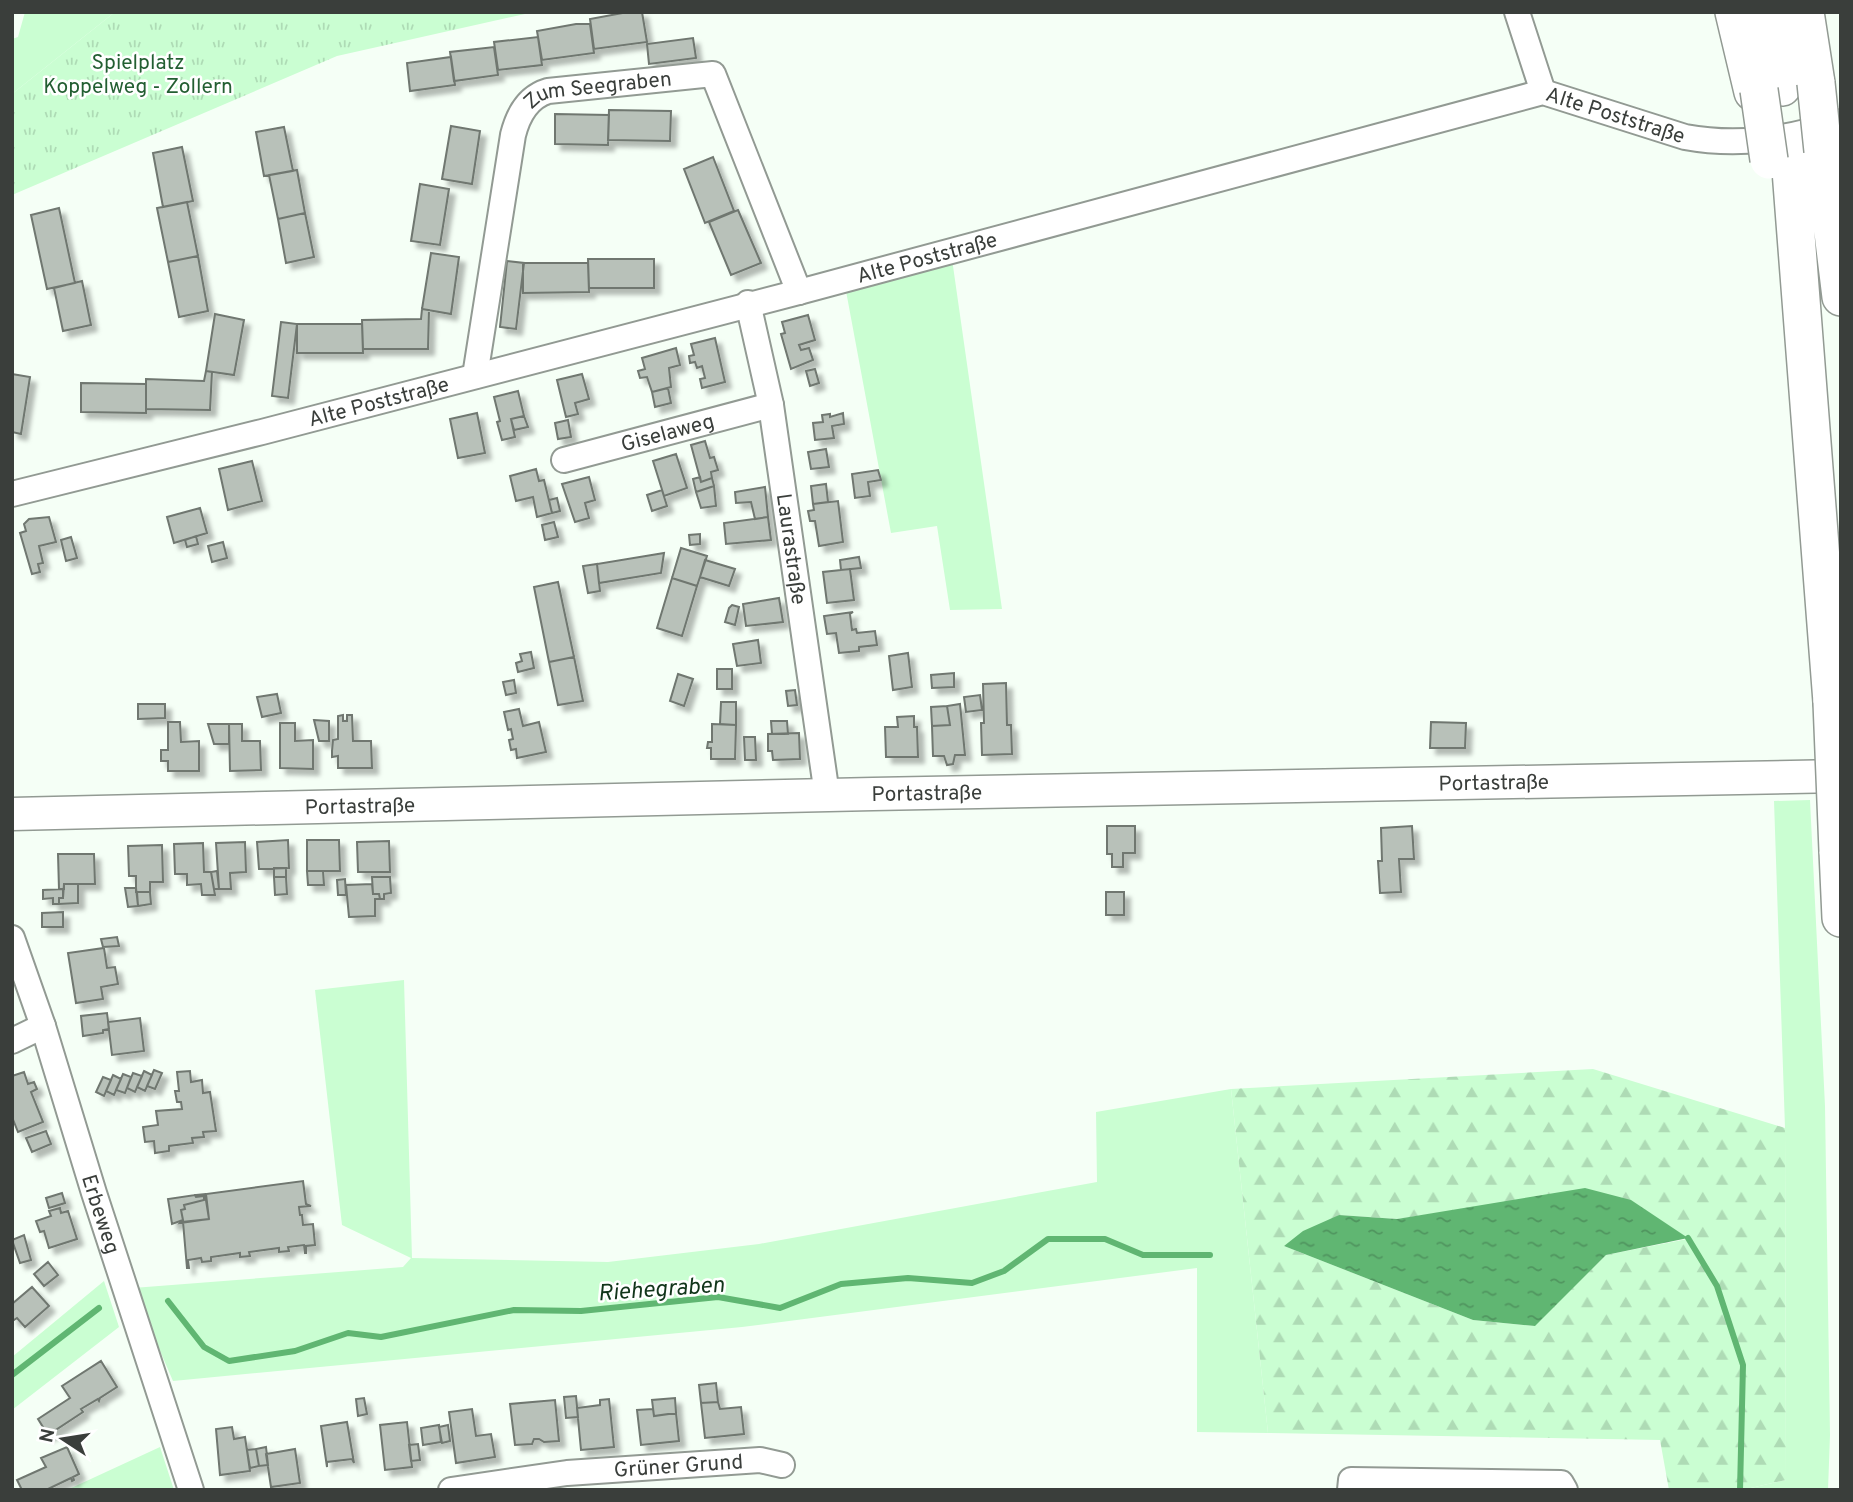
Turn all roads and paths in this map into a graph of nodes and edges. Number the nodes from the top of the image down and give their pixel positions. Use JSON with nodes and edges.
{"nodes":[{"id":1,"x":1517,"y":12,"type":"edge"},
{"id":2,"x":1734,"y":12,"type":"edge"},
{"id":3,"x":1748,"y":12,"type":"edge"},
{"id":4,"x":1771,"y":12,"type":"edge"},
{"id":5,"x":1805,"y":12,"type":"edge"},
{"id":6,"x":1828,"y":12,"type":"edge"},
{"id":7,"x":1789,"y":87,"type":"junction"},
{"id":8,"x":1543,"y":92,"type":"junction"},
{"id":9,"x":1813,"y":146,"type":"edge"},
{"id":10,"x":799,"y":292,"type":"junction"},
{"id":11,"x":1841,"y":297,"type":"edge"},
{"id":12,"x":748,"y":303,"type":"junction"},
{"id":13,"x":475,"y":376,"type":"junction"},
{"id":14,"x":771,"y":405,"type":"junction"},
{"id":15,"x":564,"y":460,"type":"dead end"},
{"id":16,"x":12,"y":494,"type":"edge"},
{"id":17,"x":1841,"y":776,"type":"edge"},
{"id":18,"x":827,"y":795,"type":"junction"},
{"id":19,"x":12,"y":814,"type":"edge"},
{"id":20,"x":1841,"y":918,"type":"edge"},
{"id":21,"x":12,"y":938,"type":"edge"},
{"id":22,"x":43,"y":1026,"type":"junction"},
{"id":23,"x":12,"y":1041,"type":"edge"},
{"id":24,"x":782,"y":1465,"type":"dead end"},
{"id":25,"x":191,"y":1490,"type":"edge"},
{"id":26,"x":451,"y":1490,"type":"edge"},
{"id":27,"x":1350,"y":1490,"type":"edge"},
{"id":28,"x":1566,"y":1490,"type":"edge"}],
"edges":[{"from":1,"to":8,"type":"street"},
{"from":2,"to":7,"type":"highway"},
{"from":3,"to":7,"type":"highway"},
{"from":4,"to":7,"type":"highway"},
{"from":5,"to":7,"type":"highway"},
{"from":6,"to":7,"type":"highway"},
{"from":7,"to":9,"type":"highway","bridge":true},
{"from":7,"to":9,"type":"highway"},
{"from":8,"to":9,"type":"street","name":"Alte Poststraße"},
{"from":8,"to":10,"type":"street","name":"Alte Poststraße"},
{"from":9,"to":11,"type":"highway"},
{"from":9,"to":20,"type":"highway","bridge":true},
{"from":10,"to":12,"type":"street","name":"Alte Poststraße"},
{"from":10,"to":13,"type":"street","name":"Zum Seegraben"},
{"from":12,"to":13,"type":"street","name":"Alte Poststraße"},
{"from":12,"to":14,"type":"street","name":"Laurastraße"},
{"from":13,"to":16,"type":"street","name":"Alte Poststraße"},
{"from":14,"to":15,"type":"street","name":"Giselaweg"},
{"from":14,"to":18,"type":"street","name":"Laurastraße"},
{"from":17,"to":18,"type":"main road","name":"Portastraße"},
{"from":18,"to":19,"type":"main road","name":"Portastraße"},
{"from":21,"to":22,"type":"street","name":"Erbeweg"},
{"from":22,"to":23,"type":"street"},
{"from":22,"to":25,"type":"street","name":"Erbeweg"},
{"from":24,"to":26,"type":"street","name":"Grüner Grund"},
{"from":27,"to":28,"type":"street"}]}
